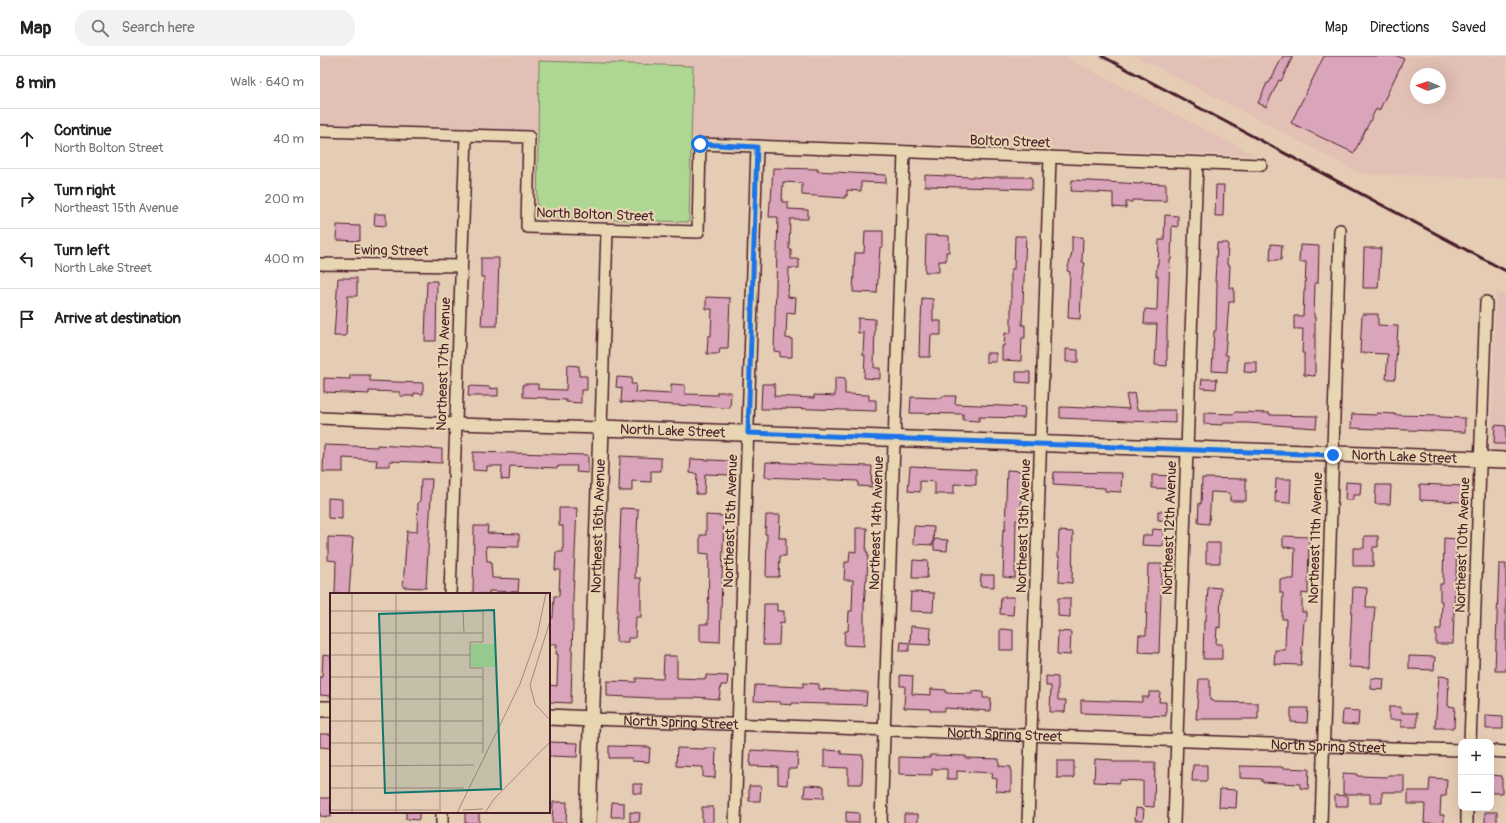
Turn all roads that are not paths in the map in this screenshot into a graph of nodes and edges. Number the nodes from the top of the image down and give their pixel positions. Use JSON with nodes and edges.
{"nodes":[{"id":1,"x":320,"y":132,"type":"edge"},
{"id":2,"x":466,"y":135,"type":"junction"},
{"id":3,"x":757,"y":147,"type":"junction"},
{"id":4,"x":904,"y":152,"type":"junction"},
{"id":5,"x":1050,"y":158,"type":"junction"},
{"id":6,"x":1197,"y":162,"type":"junction"},
{"id":7,"x":1262,"y":165,"type":"dead end"},
{"id":8,"x":607,"y":230,"type":"junction"},
{"id":9,"x":1340,"y":230,"type":"dead end"},
{"id":10,"x":320,"y":264,"type":"edge"},
{"id":11,"x":461,"y":266,"type":"junction"},
{"id":12,"x":1486,"y":302,"type":"dead end"},
{"id":13,"x":320,"y":418,"type":"edge"},
{"id":14,"x":456,"y":424,"type":"junction"},
{"id":15,"x":601,"y":428,"type":"junction"},
{"id":16,"x":748,"y":433,"type":"junction"},
{"id":17,"x":894,"y":439,"type":"junction"},
{"id":18,"x":1041,"y":444,"type":"junction"},
{"id":19,"x":1187,"y":450,"type":"junction"},
{"id":20,"x":1333,"y":455,"type":"junction"},
{"id":21,"x":1480,"y":459,"type":"junction"},
{"id":22,"x":1506,"y":460,"type":"edge"},
{"id":23,"x":450,"y":593,"type":"edge"},
{"id":24,"x":550,"y":717,"type":"edge"},
{"id":25,"x":592,"y":719,"type":"junction"},
{"id":26,"x":738,"y":724,"type":"junction"},
{"id":27,"x":884,"y":730,"type":"junction"},
{"id":28,"x":1031,"y":735,"type":"junction"},
{"id":29,"x":1470,"y":739,"type":"edge"},
{"id":30,"x":1177,"y":740,"type":"junction"},
{"id":31,"x":1324,"y":746,"type":"junction"},
{"id":32,"x":1458,"y":750,"type":"edge"},
{"id":33,"x":1494,"y":751,"type":"edge"},
{"id":34,"x":1506,"y":752,"type":"edge"},
{"id":35,"x":1467,"y":811,"type":"edge"},
{"id":36,"x":588,"y":823,"type":"edge"},
{"id":37,"x":735,"y":823,"type":"edge"},
{"id":38,"x":881,"y":823,"type":"edge"},
{"id":39,"x":1028,"y":823,"type":"edge"},
{"id":40,"x":1174,"y":823,"type":"edge"},
{"id":41,"x":1321,"y":823,"type":"edge"},
{"id":42,"x":1467,"y":823,"type":"edge"}],
"edges":[{"from":1,"to":2,"type":"street","name":"North Bolton Street"},
{"from":2,"to":8,"type":"street","name":"North Bolton Street"},
{"from":2,"to":11,"type":"street","name":"Northeast 17th Avenue"},
{"from":3,"to":4,"type":"street","name":"Bolton Street"},
{"from":3,"to":8,"type":"street","name":"North Bolton Street"},
{"from":3,"to":16,"type":"street","name":"Northeast 15th Avenue"},
{"from":4,"to":5,"type":"street","name":"Bolton Street"},
{"from":4,"to":17,"type":"street","name":"Northeast 14th Avenue"},
{"from":5,"to":6,"type":"street","name":"Bolton Street"},
{"from":5,"to":18,"type":"street","name":"Northeast 13th Avenue"},
{"from":6,"to":7,"type":"street","name":"Bolton Street"},
{"from":6,"to":19,"type":"street","name":"Northeast 12th Avenue"},
{"from":8,"to":15,"type":"street","name":"Northeast 16th Avenue"},
{"from":9,"to":20,"type":"street","name":"Northeast 11th Avenue"},
{"from":10,"to":11,"type":"street","name":"Ewing Street"},
{"from":11,"to":14,"type":"street","name":"Northeast 17th Avenue"},
{"from":12,"to":21,"type":"street","name":"Northeast 10th Avenue"},
{"from":13,"to":14,"type":"street","name":"North Lake Street"},
{"from":14,"to":15,"type":"street","name":"North Lake Street"},
{"from":14,"to":23,"type":"street","name":"Northeast 17th Avenue"},
{"from":15,"to":16,"type":"street","name":"North Lake Street"},
{"from":15,"to":25,"type":"street","name":"Northeast 16th Avenue"},
{"from":16,"to":17,"type":"street","name":"North Lake Street"},
{"from":16,"to":26,"type":"street","name":"Northeast 15th Avenue"},
{"from":17,"to":18,"type":"street","name":"North Lake Street"},
{"from":17,"to":27,"type":"street","name":"Northeast 14th Avenue"},
{"from":18,"to":19,"type":"street","name":"North Lake Street"},
{"from":18,"to":28,"type":"street","name":"Northeast 13th Avenue"},
{"from":19,"to":20,"type":"street","name":"North Lake Street"},
{"from":19,"to":30,"type":"street","name":"Northeast 12th Avenue"},
{"from":20,"to":21,"type":"street","name":"North Lake Street"},
{"from":20,"to":31,"type":"street","name":"Northeast 11th Avenue"},
{"from":21,"to":22,"type":"street","name":"North Lake Street"},
{"from":21,"to":29,"type":"street","name":"Northeast 10th Avenue"},
{"from":24,"to":25,"type":"street","name":"North Spring Street"},
{"from":25,"to":26,"type":"street","name":"North Spring Street"},
{"from":25,"to":36,"type":"street","name":"Northeast 16th Avenue"},
{"from":26,"to":27,"type":"street","name":"North Spring Street"},
{"from":26,"to":37,"type":"street","name":"Northeast 15th Avenue"},
{"from":27,"to":28,"type":"street","name":"North Spring Street"},
{"from":27,"to":38,"type":"street","name":"Northeast 14th Avenue"},
{"from":28,"to":30,"type":"street","name":"North Spring Street"},
{"from":28,"to":39,"type":"street","name":"Northeast 13th Avenue"},
{"from":30,"to":31,"type":"street","name":"North Spring Street"},
{"from":30,"to":40,"type":"street","name":"Northeast 12th Avenue"},
{"from":31,"to":32,"type":"street","name":"North Spring Street"},
{"from":31,"to":41,"type":"street","name":"Northeast 11th Avenue"},
{"from":33,"to":34,"type":"street"},
{"from":35,"to":42,"type":"street"}]}
